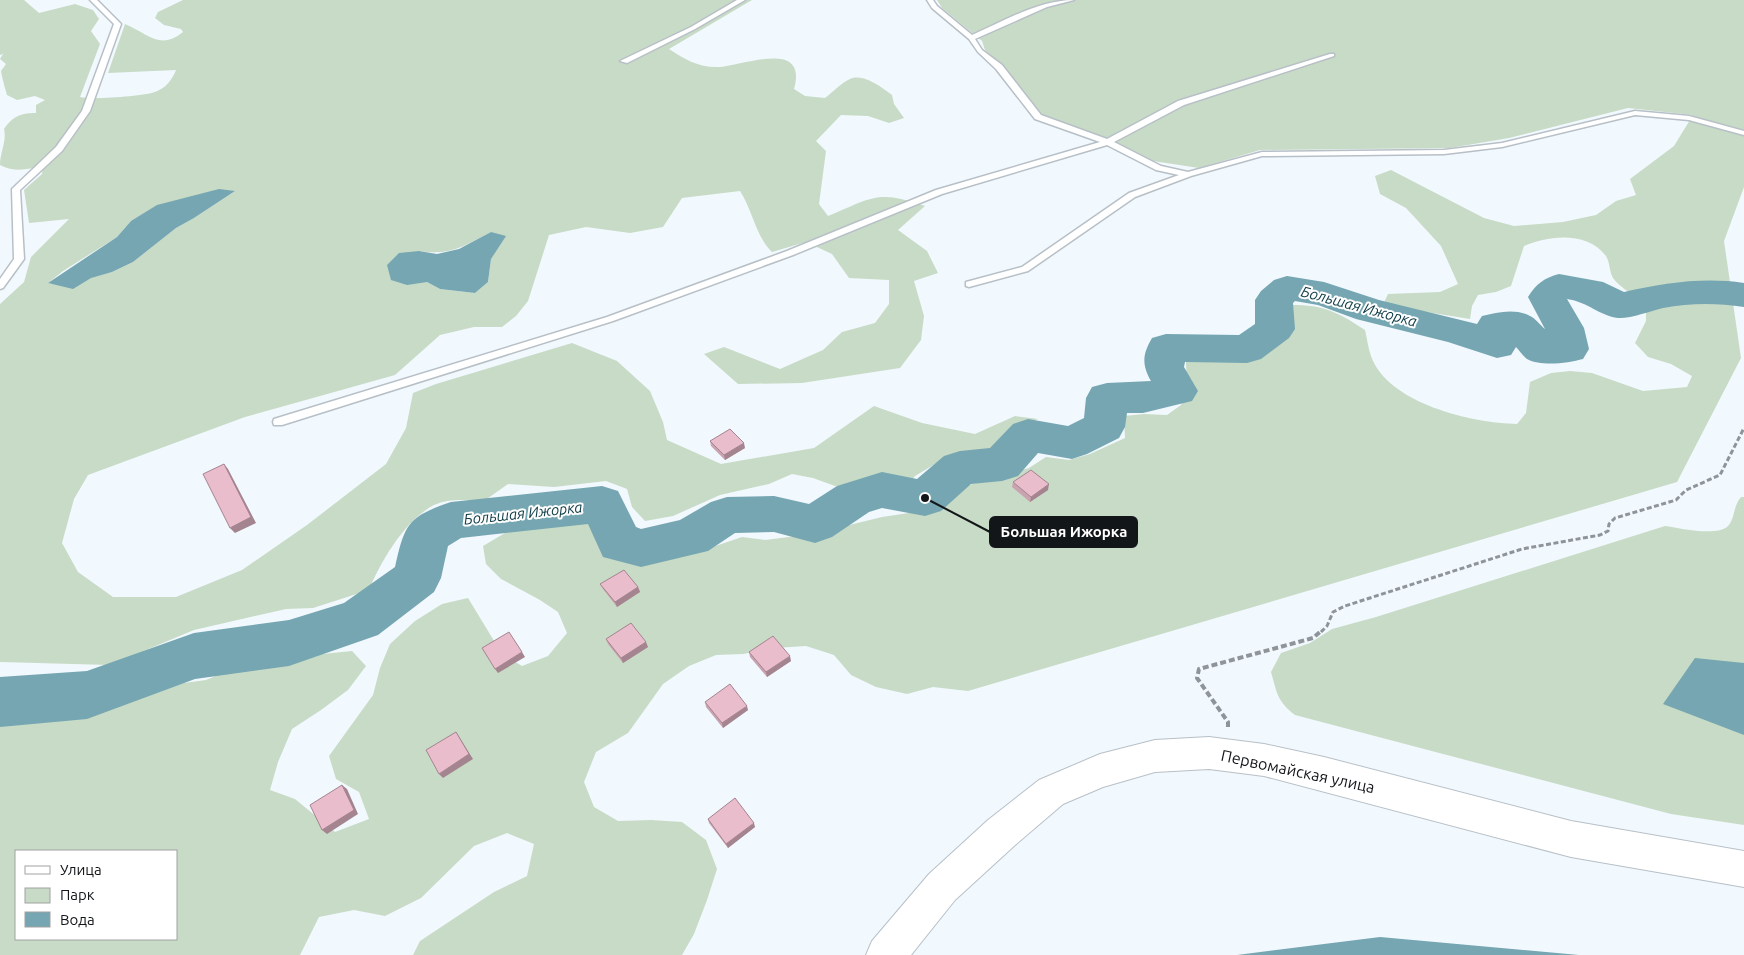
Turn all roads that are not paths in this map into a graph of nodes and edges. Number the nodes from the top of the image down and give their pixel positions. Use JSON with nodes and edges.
{"nodes":[{"id":1,"x":93,"y":0,"type":"edge"},
{"id":2,"x":742,"y":0,"type":"edge"},
{"id":3,"x":930,"y":0,"type":"edge"},
{"id":4,"x":1071,"y":0,"type":"edge"},
{"id":5,"x":971,"y":38,"type":"junction"},
{"id":6,"x":1332,"y":55,"type":"dead end"},
{"id":7,"x":624,"y":61,"type":"dead end"},
{"id":8,"x":1744,"y":134,"type":"edge"},
{"id":9,"x":1108,"y":142,"type":"junction"},
{"id":10,"x":1188,"y":174,"type":"junction"},
{"id":11,"x":969,"y":284,"type":"dead end"},
{"id":12,"x":0,"y":286,"type":"edge"},
{"id":13,"x":278,"y":422,"type":"dead end"},
{"id":14,"x":1744,"y":869,"type":"edge"},
{"id":15,"x":886,"y":955,"type":"edge"}],
"edges":[{"from":1,"to":12,"type":"lane"},
{"from":2,"to":7,"type":"lane"},
{"from":3,"to":5,"type":"lane"},
{"from":4,"to":5,"type":"lane"},
{"from":5,"to":9,"type":"lane"},
{"from":6,"to":9,"type":"lane"},
{"from":8,"to":10,"type":"lane"},
{"from":9,"to":10,"type":"lane"},
{"from":9,"to":13,"type":"lane"},
{"from":10,"to":11,"type":"lane"},
{"from":14,"to":15,"type":"street","name":"Первомайская улица"}]}
